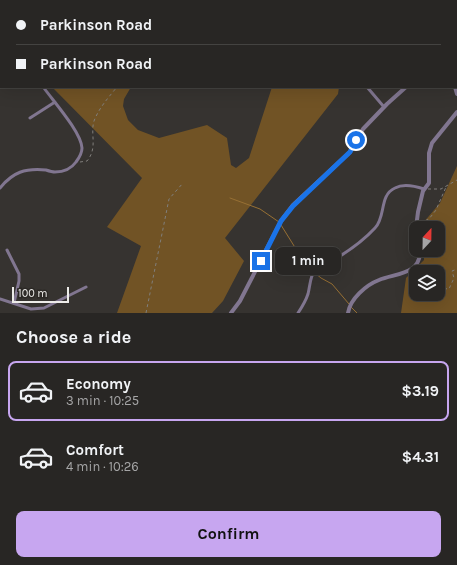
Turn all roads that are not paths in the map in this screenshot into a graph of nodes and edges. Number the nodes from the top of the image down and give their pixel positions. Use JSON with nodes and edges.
{"nodes":[{"id":1,"x":44,"y":88,"type":"dead end"},
{"id":2,"x":368,"y":88,"type":"edge"},
{"id":3,"x":405,"y":88,"type":"edge"},
{"id":4,"x":54,"y":102,"type":"junction"},
{"id":5,"x":384,"y":107,"type":"junction"},
{"id":6,"x":457,"y":112,"type":"edge"},
{"id":7,"x":30,"y":118,"type":"dead end"},
{"id":8,"x":0,"y":188,"type":"edge"},
{"id":9,"x":424,"y":189,"type":"junction"},
{"id":10,"x":417,"y":221,"type":"edge"},
{"id":11,"x":7,"y":250,"type":"dead end"},
{"id":12,"x":419,"y":257,"type":"edge"},
{"id":13,"x":86,"y":287,"type":"dead end"},
{"id":14,"x":0,"y":299,"type":"edge"},
{"id":15,"x":14,"y":303,"type":"junction"},
{"id":16,"x":231,"y":313,"type":"edge"},
{"id":17,"x":298,"y":313,"type":"edge"},
{"id":18,"x":348,"y":313,"type":"edge"}],
"edges":[{"from":1,"to":4,"type":"street"},
{"from":2,"to":5,"type":"street"},
{"from":3,"to":5,"type":"street"},
{"from":4,"to":7,"type":"street"},
{"from":4,"to":8,"type":"street"},
{"from":5,"to":16,"type":"street"},
{"from":6,"to":9,"type":"street"},
{"from":9,"to":10,"type":"street"},
{"from":9,"to":17,"type":"street"},
{"from":11,"to":15,"type":"street"},
{"from":12,"to":18,"type":"street"},
{"from":13,"to":15,"type":"street"},
{"from":14,"to":15,"type":"street"}]}
